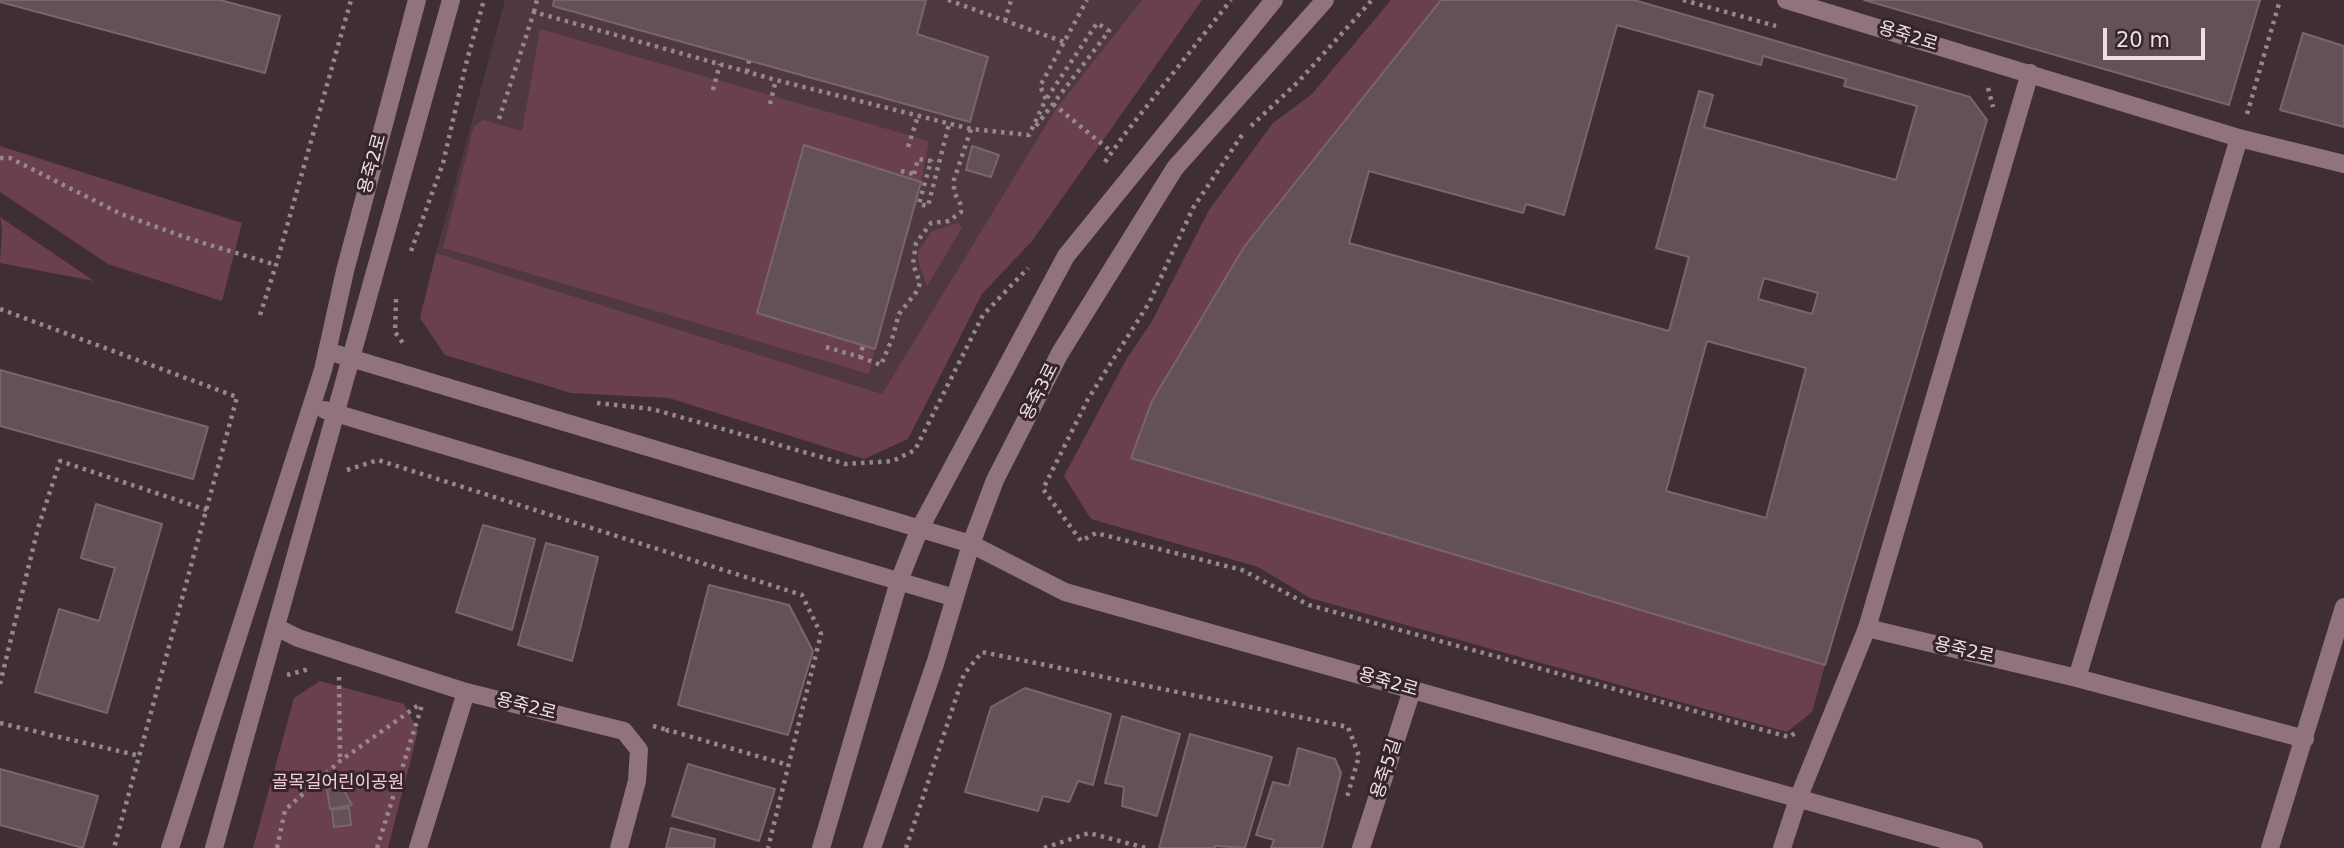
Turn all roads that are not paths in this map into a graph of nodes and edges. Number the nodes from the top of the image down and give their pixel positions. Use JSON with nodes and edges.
{"nodes":[{"id":1,"x":417,"y":0,"type":"edge"},
{"id":2,"x":451,"y":0,"type":"edge"},
{"id":3,"x":1274,"y":0,"type":"edge"},
{"id":4,"x":1325,"y":0,"type":"edge"},
{"id":5,"x":1786,"y":0,"type":"edge"},
{"id":6,"x":2030,"y":74,"type":"junction"},
{"id":7,"x":2239,"y":138,"type":"junction"},
{"id":8,"x":2344,"y":164,"type":"edge"},
{"id":9,"x":327,"y":351,"type":"junction"},
{"id":10,"x":351,"y":358,"type":"junction"},
{"id":11,"x":312,"y":406,"type":"junction"},
{"id":12,"x":335,"y":413,"type":"junction"},
{"id":13,"x":920,"y":528,"type":"junction"},
{"id":14,"x":971,"y":544,"type":"junction"},
{"id":15,"x":899,"y":581,"type":"junction"},
{"id":16,"x":955,"y":598,"type":"junction"},
{"id":17,"x":2344,"y":607,"type":"edge"},
{"id":18,"x":275,"y":628,"type":"junction"},
{"id":19,"x":1867,"y":628,"type":"junction"},
{"id":20,"x":2077,"y":678,"type":"junction"},
{"id":21,"x":1412,"y":690,"type":"junction"},
{"id":22,"x":466,"y":692,"type":"junction"},
{"id":23,"x":2305,"y":739,"type":"junction"},
{"id":24,"x":1798,"y":799,"type":"junction"},
{"id":25,"x":170,"y":848,"type":"edge"},
{"id":26,"x":214,"y":848,"type":"edge"},
{"id":27,"x":418,"y":848,"type":"edge"},
{"id":28,"x":619,"y":848,"type":"edge"},
{"id":29,"x":821,"y":848,"type":"edge"},
{"id":30,"x":872,"y":848,"type":"edge"},
{"id":31,"x":1361,"y":848,"type":"edge"},
{"id":32,"x":1782,"y":848,"type":"edge"},
{"id":33,"x":1973,"y":848,"type":"edge"},
{"id":34,"x":2270,"y":848,"type":"edge"}],
"edges":[{"from":1,"to":9,"type":"street","name":"용죽2로"},
{"from":2,"to":10,"type":"street"},
{"from":3,"to":13,"type":"street"},
{"from":4,"to":14,"type":"street","name":"용죽3로"},
{"from":5,"to":6,"type":"street","name":"용죽2로"},
{"from":6,"to":7,"type":"street","name":"용죽2로"},
{"from":6,"to":19,"type":"street"},
{"from":7,"to":8,"type":"street","name":"용죽2로"},
{"from":7,"to":20,"type":"street"},
{"from":9,"to":10,"type":"street","name":"용죽2로"},
{"from":9,"to":11,"type":"street","name":"용죽2로"},
{"from":10,"to":12,"type":"street"},
{"from":10,"to":13,"type":"street","name":"용죽2로"},
{"from":11,"to":12,"type":"street"},
{"from":11,"to":25,"type":"street","name":"용죽2로"},
{"from":12,"to":15,"type":"street"},
{"from":12,"to":18,"type":"street"},
{"from":13,"to":14,"type":"street","name":"용죽2로"},
{"from":13,"to":15,"type":"street"},
{"from":14,"to":16,"type":"street","name":"용죽3로"},
{"from":14,"to":21,"type":"street","name":"용죽2로"},
{"from":15,"to":16,"type":"street"},
{"from":15,"to":29,"type":"street"},
{"from":16,"to":30,"type":"street","name":"용죽3로"},
{"from":17,"to":23,"type":"street"},
{"from":18,"to":22,"type":"street","name":"용죽2로"},
{"from":18,"to":26,"type":"street"},
{"from":19,"to":20,"type":"street","name":"용죽2로"},
{"from":19,"to":24,"type":"street"},
{"from":20,"to":23,"type":"street","name":"용죽2로"},
{"from":21,"to":24,"type":"street","name":"용죽2로"},
{"from":21,"to":31,"type":"street","name":"용죽5길"},
{"from":22,"to":27,"type":"street"},
{"from":22,"to":28,"type":"street","name":"용죽2로"},
{"from":23,"to":34,"type":"street"},
{"from":24,"to":32,"type":"street"},
{"from":24,"to":33,"type":"street","name":"용죽2로"}]}
